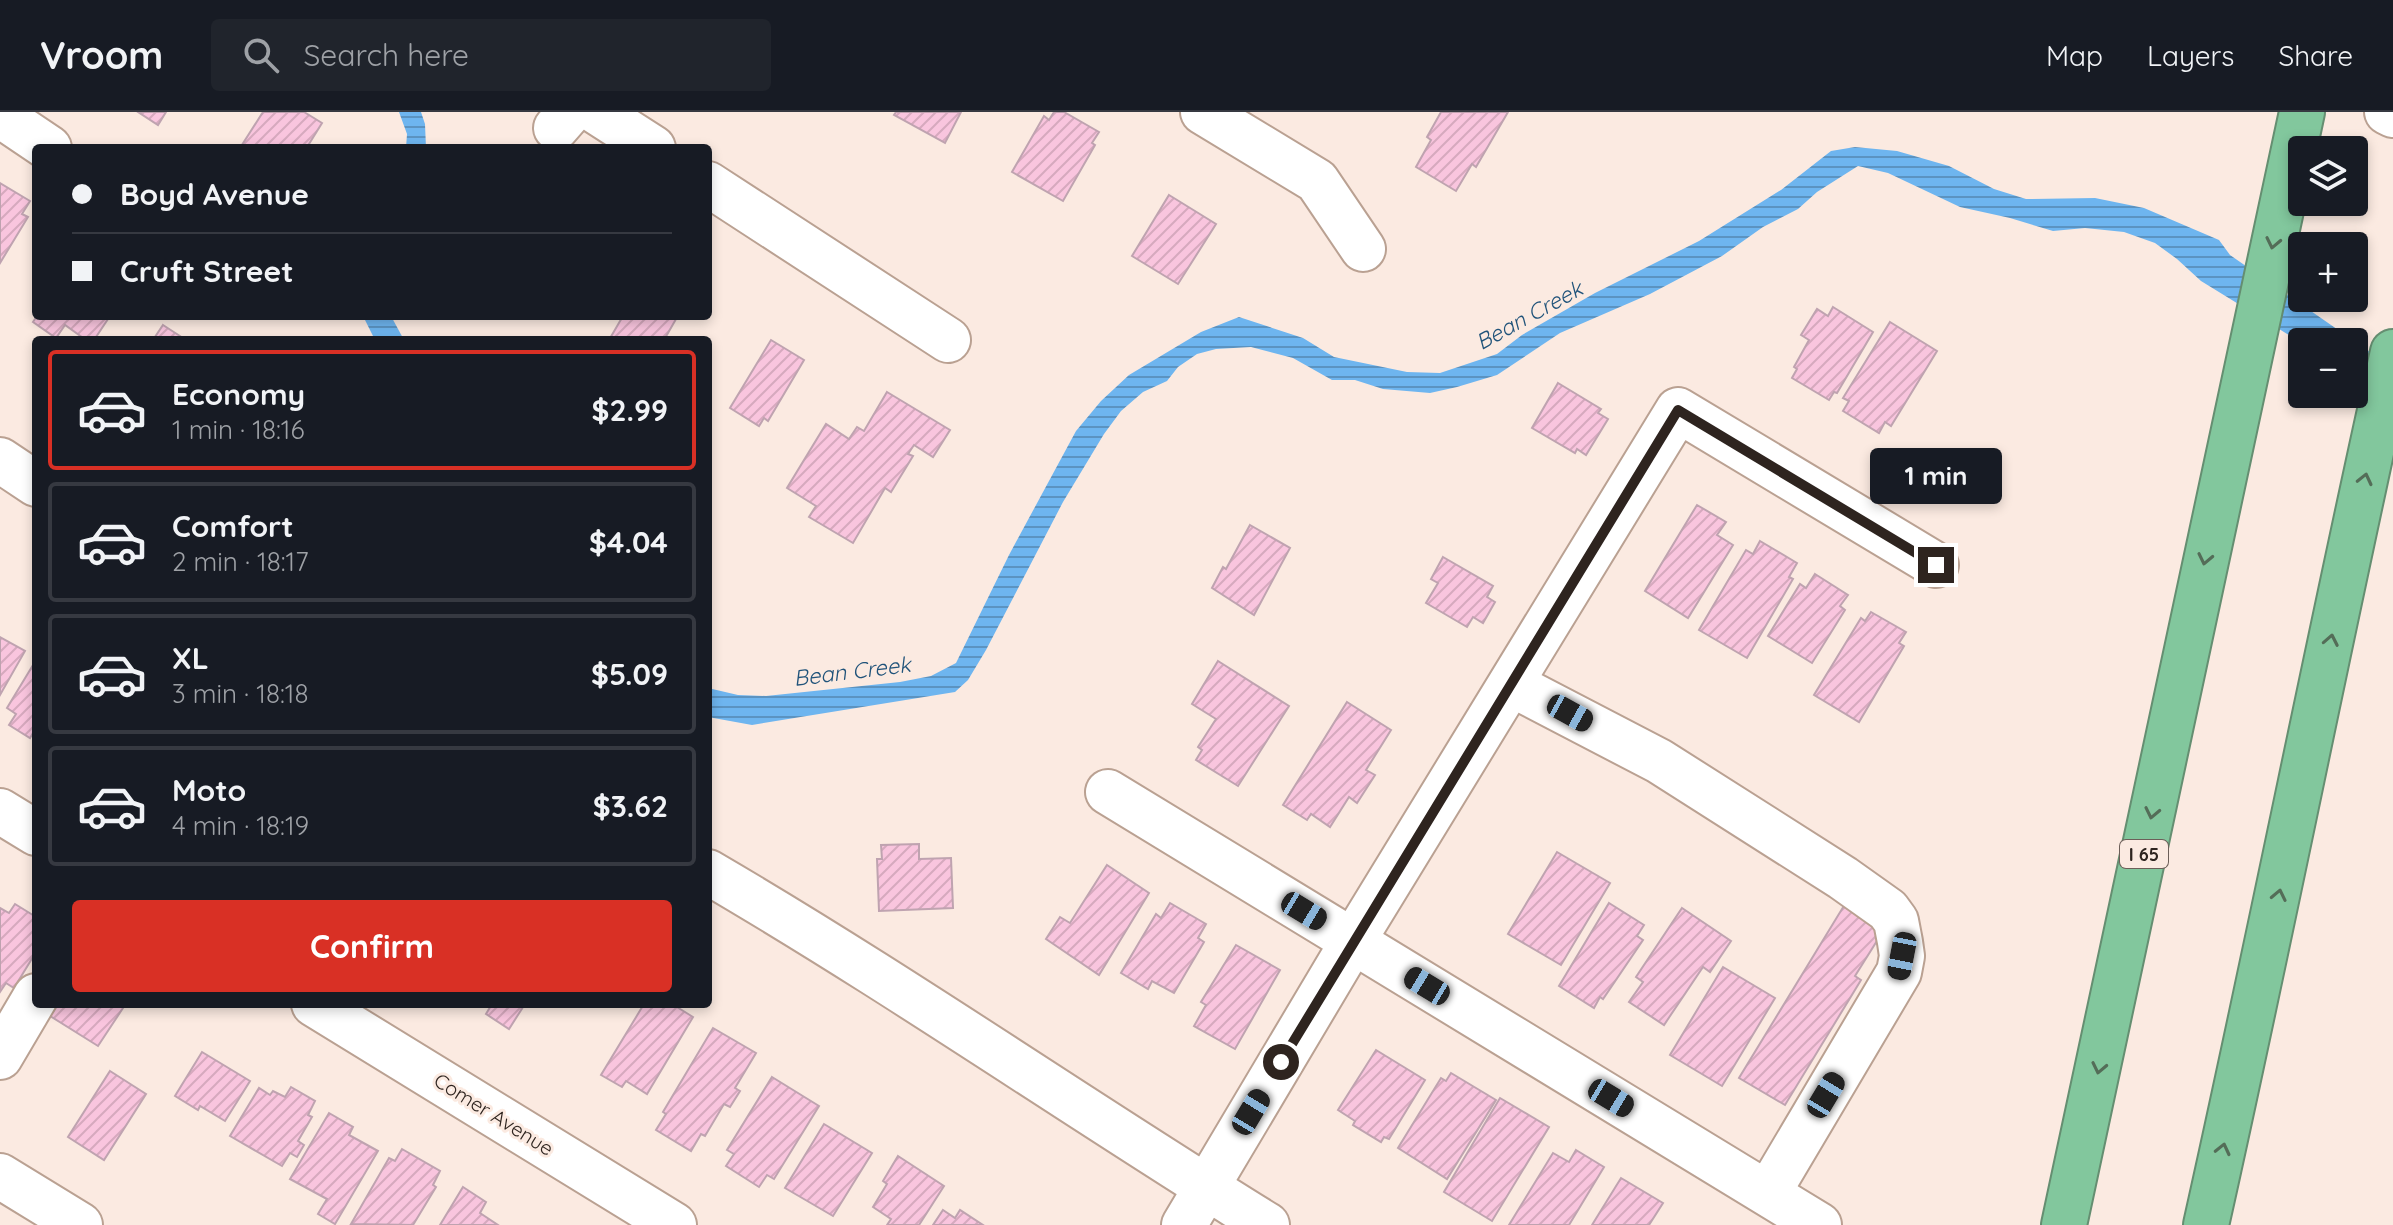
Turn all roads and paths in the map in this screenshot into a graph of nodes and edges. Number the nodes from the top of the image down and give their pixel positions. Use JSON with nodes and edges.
{"nodes":[{"id":1,"x":597,"y":112,"type":"edge"},
{"id":2,"x":1203,"y":112,"type":"edge"},
{"id":3,"x":2302,"y":112,"type":"edge"},
{"id":4,"x":2387,"y":112,"type":"edge"},
{"id":5,"x":0,"y":115,"type":"edge"},
{"id":6,"x":2393,"y":115,"type":"edge"},
{"id":7,"x":43,"y":144,"type":"edge"},
{"id":8,"x":647,"y":144,"type":"edge"},
{"id":9,"x":712,"y":187,"type":"edge"},
{"id":10,"x":1363,"y":249,"type":"dead end"},
{"id":11,"x":948,"y":340,"type":"dead end"},
{"id":12,"x":2393,"y":352,"type":"edge"},
{"id":13,"x":0,"y":460,"type":"edge"},
{"id":14,"x":32,"y":481,"type":"edge"},
{"id":15,"x":1936,"y":565,"type":"dead end"},
{"id":16,"x":1511,"y":684,"type":"junction"},
{"id":17,"x":1108,"y":792,"type":"dead end"},
{"id":18,"x":0,"y":811,"type":"edge"},
{"id":19,"x":32,"y":831,"type":"edge"},
{"id":20,"x":712,"y":874,"type":"edge"},
{"id":21,"x":1353,"y":941,"type":"junction"},
{"id":22,"x":32,"y":1003,"type":"edge"},
{"id":23,"x":321,"y":1008,"type":"edge"},
{"id":24,"x":0,"y":1057,"type":"edge"},
{"id":25,"x":0,"y":1176,"type":"edge"},
{"id":26,"x":1206,"y":1187,"type":"junction"},
{"id":27,"x":1768,"y":1193,"type":"junction"},
{"id":28,"x":80,"y":1225,"type":"edge"},
{"id":29,"x":674,"y":1225,"type":"edge"},
{"id":30,"x":1184,"y":1225,"type":"edge"},
{"id":31,"x":1267,"y":1225,"type":"edge"},
{"id":32,"x":1819,"y":1225,"type":"edge"},
{"id":33,"x":2064,"y":1225,"type":"edge"},
{"id":34,"x":2206,"y":1225,"type":"edge"}],
"edges":[{"from":1,"to":8,"type":"street"},
{"from":2,"to":10,"type":"street"},
{"from":3,"to":33,"type":"highway","number":"I 65","one_way":true},
{"from":4,"to":6,"type":"street"},
{"from":5,"to":7,"type":"street"},
{"from":9,"to":11,"type":"street"},
{"from":34,"to":12,"type":"highway","one_way":true},
{"from":13,"to":14,"type":"street"},
{"from":15,"to":16,"type":"street"},
{"from":16,"to":21,"type":"street"},
{"from":16,"to":27,"type":"street"},
{"from":17,"to":21,"type":"street"},
{"from":18,"to":19,"type":"street"},
{"from":20,"to":26,"type":"street"},
{"from":21,"to":26,"type":"street"},
{"from":21,"to":27,"type":"street"},
{"from":22,"to":24,"type":"street"},
{"from":23,"to":29,"type":"street","name":"Comer Avenue"},
{"from":25,"to":28,"type":"street"},
{"from":26,"to":30,"type":"street"},
{"from":26,"to":31,"type":"street"},
{"from":27,"to":32,"type":"street"}]}
